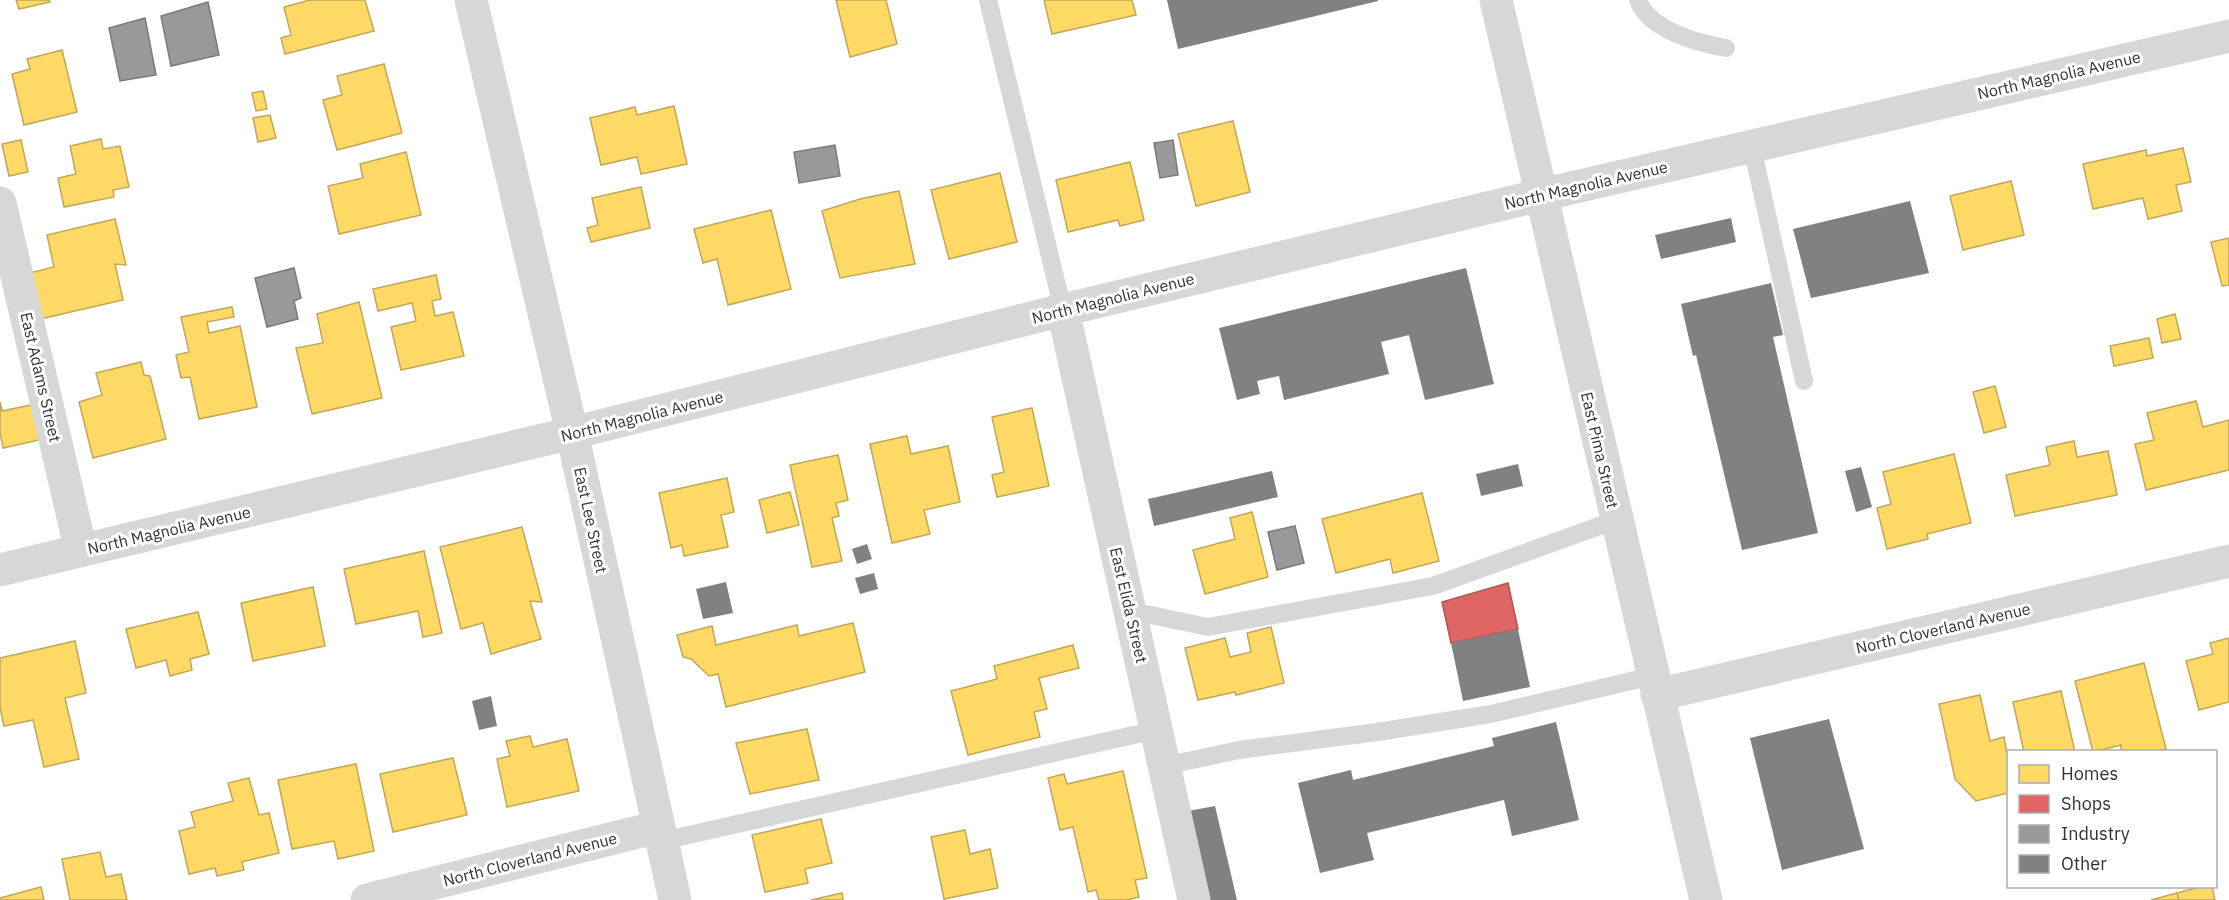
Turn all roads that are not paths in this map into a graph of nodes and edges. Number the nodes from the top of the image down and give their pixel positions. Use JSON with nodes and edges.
{"nodes":[{"id":1,"x":471,"y":0,"type":"edge"},
{"id":2,"x":988,"y":0,"type":"edge"},
{"id":3,"x":1496,"y":0,"type":"edge"},
{"id":4,"x":1638,"y":0,"type":"edge"},
{"id":5,"x":2229,"y":36,"type":"edge"},
{"id":6,"x":1726,"y":48,"type":"dead end"},
{"id":7,"x":1752,"y":147,"type":"junction"},
{"id":8,"x":1541,"y":195,"type":"junction"},
{"id":9,"x":0,"y":203,"type":"edge"},
{"id":10,"x":1063,"y":310,"type":"junction"},
{"id":11,"x":1804,"y":381,"type":"dead end"},
{"id":12,"x":572,"y":433,"type":"junction"},
{"id":13,"x":1616,"y":520,"type":"junction"},
{"id":14,"x":81,"y":551,"type":"junction"},
{"id":15,"x":2229,"y":561,"type":"edge"},
{"id":16,"x":0,"y":570,"type":"edge"},
{"id":17,"x":1131,"y":617,"type":"junction"},
{"id":18,"x":1655,"y":686,"type":"junction"},
{"id":19,"x":1156,"y":730,"type":"junction"},
{"id":20,"x":1164,"y":766,"type":"junction"},
{"id":21,"x":660,"y":834,"type":"junction"},
{"id":22,"x":367,"y":900,"type":"edge"},
{"id":23,"x":675,"y":900,"type":"edge"},
{"id":24,"x":1194,"y":900,"type":"edge"},
{"id":25,"x":1706,"y":900,"type":"edge"}],
"edges":[{"from":1,"to":12,"type":"street","name":"East Lee Street"},
{"from":2,"to":10,"type":"lane"},
{"from":3,"to":8,"type":"street","name":"East Pima Street"},
{"from":4,"to":6,"type":"lane"},
{"from":5,"to":7,"type":"street","name":"North Magnolia Avenue"},
{"from":7,"to":8,"type":"street","name":"North Magnolia Avenue"},
{"from":7,"to":11,"type":"lane"},
{"from":8,"to":10,"type":"street","name":"North Magnolia Avenue"},
{"from":8,"to":13,"type":"street","name":"East Pima Street"},
{"from":9,"to":14,"type":"street","name":"East Adams Street"},
{"from":10,"to":12,"type":"street","name":"North Magnolia Avenue"},
{"from":10,"to":17,"type":"street","name":"East Elida Street"},
{"from":12,"to":14,"type":"street","name":"North Magnolia Avenue"},
{"from":12,"to":21,"type":"street","name":"East Lee Street"},
{"from":13,"to":17,"type":"lane"},
{"from":13,"to":18,"type":"street","name":"East Pima Street"},
{"from":14,"to":16,"type":"street","name":"North Magnolia Avenue"},
{"from":15,"to":18,"type":"street","name":"North Cloverland Avenue"},
{"from":17,"to":19,"type":"street","name":"East Elida Street"},
{"from":18,"to":20,"type":"lane"},
{"from":18,"to":25,"type":"street","name":"East Pima Street"},
{"from":19,"to":20,"type":"street","name":"East Elida Street"},
{"from":19,"to":21,"type":"lane"},
{"from":20,"to":24,"type":"street","name":"East Elida Street"},
{"from":21,"to":22,"type":"street","name":"North Cloverland Avenue"},
{"from":21,"to":23,"type":"street","name":"East Lee Street"}]}
